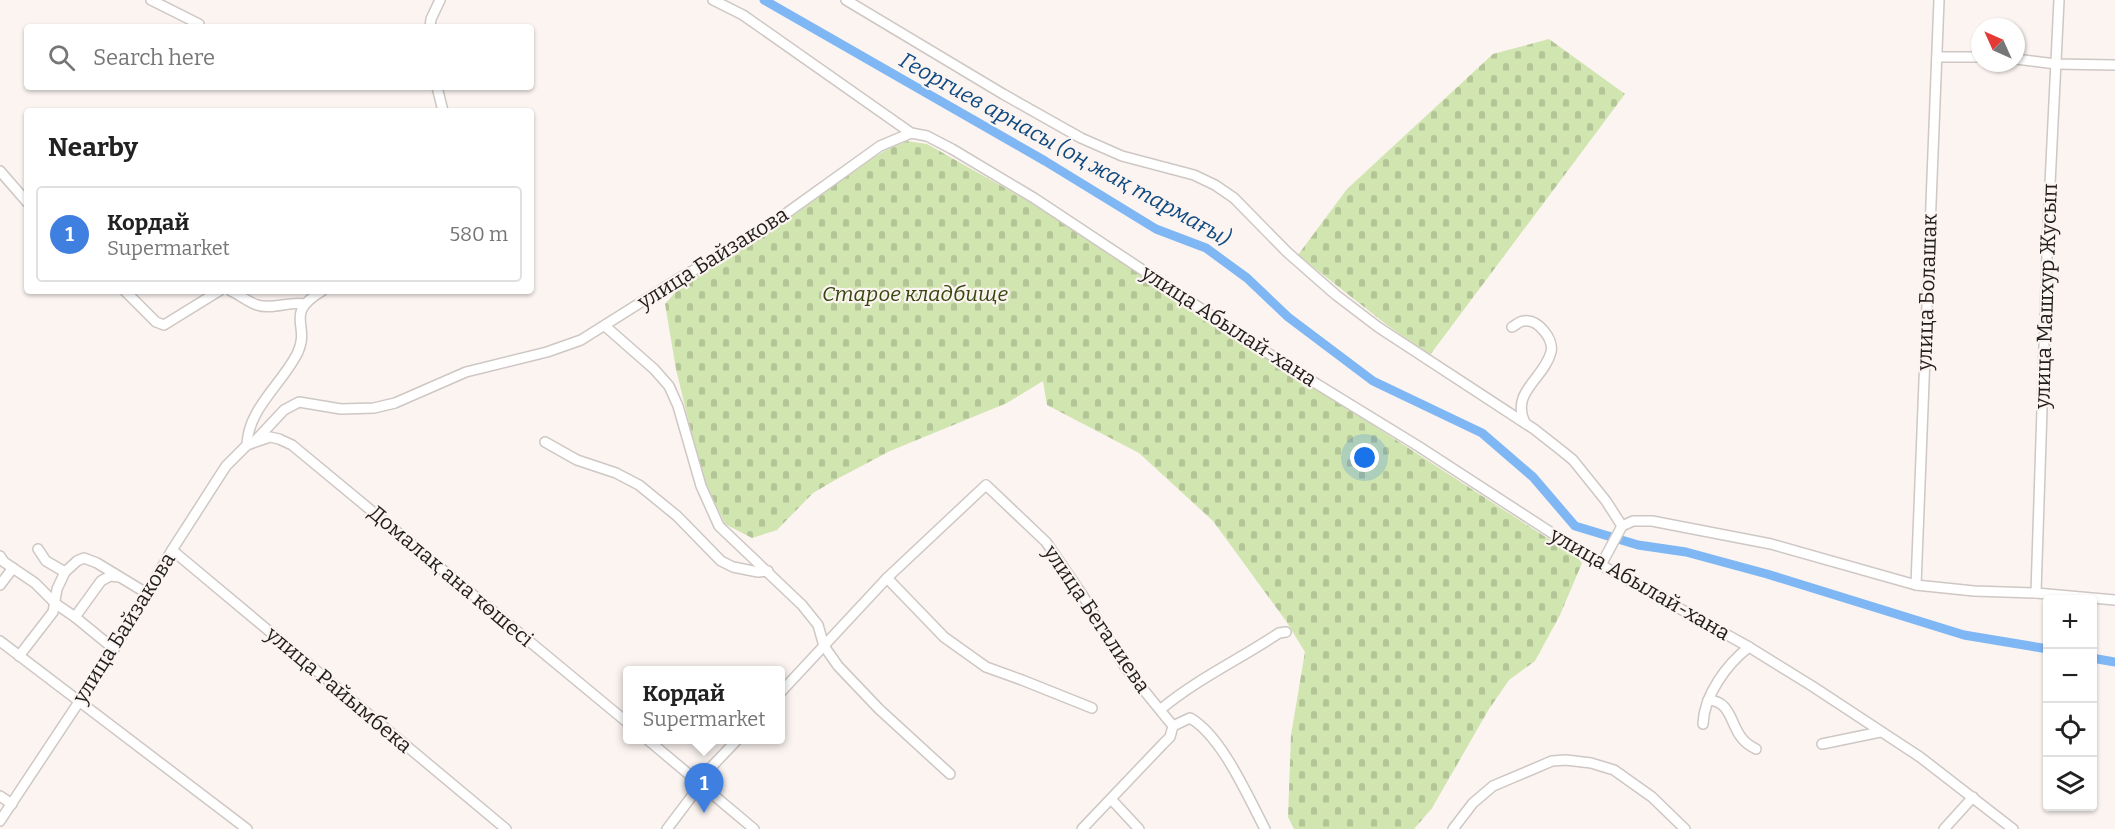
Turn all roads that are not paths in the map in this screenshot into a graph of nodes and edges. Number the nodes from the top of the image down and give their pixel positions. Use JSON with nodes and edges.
{"nodes":[{"id":1,"x":151,"y":0,"type":"edge"},
{"id":2,"x":440,"y":0,"type":"edge"},
{"id":3,"x":713,"y":0,"type":"edge"},
{"id":4,"x":846,"y":0,"type":"edge"},
{"id":5,"x":1939,"y":0,"type":"edge"},
{"id":6,"x":2059,"y":0,"type":"edge"},
{"id":7,"x":200,"y":24,"type":"dead end"},
{"id":8,"x":430,"y":24,"type":"edge"},
{"id":9,"x":1937,"y":57,"type":"junction"},
{"id":10,"x":1971,"y":57,"type":"edge"},
{"id":11,"x":2025,"y":60,"type":"edge"},
{"id":12,"x":2056,"y":64,"type":"junction"},
{"id":13,"x":2115,"y":65,"type":"edge"},
{"id":14,"x":438,"y":90,"type":"edge"},
{"id":15,"x":442,"y":108,"type":"edge"},
{"id":16,"x":911,"y":133,"type":"junction"},
{"id":17,"x":0,"y":171,"type":"edge"},
{"id":18,"x":24,"y":199,"type":"edge"},
{"id":19,"x":128,"y":294,"type":"edge"},
{"id":20,"x":214,"y":294,"type":"edge"},
{"id":21,"x":236,"y":294,"type":"edge"},
{"id":22,"x":318,"y":294,"type":"edge"},
{"id":23,"x":304,"y":304,"type":"junction"},
{"id":24,"x":605,"y":326,"type":"junction"},
{"id":25,"x":1512,"y":327,"type":"dead end"},
{"id":26,"x":1525,"y":423,"type":"junction"},
{"id":27,"x":270,"y":437,"type":"joint"},
{"id":28,"x":545,"y":442,"type":"dead end"},
{"id":29,"x":250,"y":444,"type":"junction"},
{"id":30,"x":1618,"y":534,"type":"junction"},
{"id":31,"x":38,"y":549,"type":"dead end"},
{"id":32,"x":172,"y":550,"type":"junction"},
{"id":33,"x":0,"y":556,"type":"edge"},
{"id":34,"x":1601,"y":565,"type":"junction"},
{"id":35,"x":13,"y":568,"type":"junction"},
{"id":36,"x":768,"y":571,"type":"junction"},
{"id":37,"x":65,"y":572,"type":"junction"},
{"id":38,"x":120,"y":578,"type":"junction"},
{"id":39,"x":887,"y":578,"type":"junction"},
{"id":40,"x":0,"y":585,"type":"edge"},
{"id":41,"x":1916,"y":585,"type":"junction"},
{"id":42,"x":2036,"y":593,"type":"junction"},
{"id":43,"x":148,"y":594,"type":"junction"},
{"id":44,"x":2115,"y":600,"type":"edge"},
{"id":45,"x":56,"y":604,"type":"junction"},
{"id":46,"x":75,"y":617,"type":"junction"},
{"id":47,"x":1286,"y":632,"type":"dead end"},
{"id":48,"x":0,"y":641,"type":"edge"},
{"id":49,"x":824,"y":645,"type":"junction"},
{"id":50,"x":1749,"y":647,"type":"junction"},
{"id":51,"x":114,"y":649,"type":"junction"},
{"id":52,"x":19,"y":656,"type":"junction"},
{"id":53,"x":785,"y":688,"type":"edge"},
{"id":54,"x":1708,"y":700,"type":"junction"},
{"id":55,"x":78,"y":702,"type":"junction"},
{"id":56,"x":1092,"y":708,"type":"dead end"},
{"id":57,"x":1161,"y":709,"type":"junction"},
{"id":58,"x":623,"y":720,"type":"edge"},
{"id":59,"x":1703,"y":724,"type":"dead end"},
{"id":60,"x":1173,"y":728,"type":"junction"},
{"id":61,"x":1880,"y":732,"type":"junction"},
{"id":62,"x":653,"y":744,"type":"edge"},
{"id":63,"x":734,"y":744,"type":"edge"},
{"id":64,"x":1822,"y":744,"type":"dead end"},
{"id":65,"x":1756,"y":749,"type":"dead end"},
{"id":66,"x":950,"y":774,"type":"dead end"},
{"id":67,"x":700,"y":783,"type":"junction"},
{"id":68,"x":0,"y":795,"type":"edge"},
{"id":69,"x":1973,"y":797,"type":"junction"},
{"id":70,"x":1111,"y":799,"type":"junction"},
{"id":71,"x":12,"y":804,"type":"junction"},
{"id":72,"x":0,"y":821,"type":"edge"},
{"id":73,"x":247,"y":829,"type":"edge"},
{"id":74,"x":506,"y":829,"type":"edge"},
{"id":75,"x":667,"y":829,"type":"edge"},
{"id":76,"x":754,"y":829,"type":"edge"},
{"id":77,"x":1082,"y":829,"type":"edge"},
{"id":78,"x":1139,"y":829,"type":"edge"},
{"id":79,"x":1265,"y":829,"type":"edge"},
{"id":80,"x":1454,"y":829,"type":"edge"},
{"id":81,"x":1685,"y":829,"type":"edge"},
{"id":82,"x":1944,"y":829,"type":"edge"},
{"id":83,"x":2013,"y":829,"type":"edge"}],
"edges":[{"from":1,"to":7,"type":"street"},
{"from":2,"to":8,"type":"street"},
{"from":3,"to":16,"type":"street","name":"улица Абылай-хана"},
{"from":4,"to":26,"type":"street"},
{"from":5,"to":9,"type":"street","name":"улица Болашак"},
{"from":6,"to":12,"type":"street","name":"улица Машхур Жусып"},
{"from":9,"to":10,"type":"street"},
{"from":9,"to":41,"type":"street","name":"улица Болашак"},
{"from":11,"to":12,"type":"street"},
{"from":12,"to":13,"type":"street"},
{"from":12,"to":42,"type":"street","name":"улица Машхур Жусып"},
{"from":14,"to":15,"type":"street"},
{"from":16,"to":24,"type":"street","name":"улица Байзакова"},
{"from":16,"to":34,"type":"street","name":"улица Абылай-хана"},
{"from":17,"to":18,"type":"street"},
{"from":19,"to":20,"type":"street"},
{"from":21,"to":23,"type":"street"},
{"from":22,"to":23,"type":"street"},
{"from":23,"to":29,"type":"street"},
{"from":24,"to":29,"type":"street","name":"улица Байзакова"},
{"from":24,"to":36,"type":"street"},
{"from":25,"to":26,"type":"street"},
{"from":26,"to":30,"type":"street"},
{"from":27,"to":29,"type":"street","name":"улица Байзакова"},
{"from":27,"to":58,"type":"street","name":"Домалақ ана көшесі"},
{"from":28,"to":36,"type":"street"},
{"from":29,"to":32,"type":"street","name":"улица Байзакова"},
{"from":30,"to":34,"type":"street"},
{"from":30,"to":41,"type":"street"},
{"from":31,"to":37,"type":"street"},
{"from":32,"to":43,"type":"street","name":"улица Байзакова"},
{"from":32,"to":74,"type":"street","name":"улица Райымбека"},
{"from":33,"to":35,"type":"street"},
{"from":34,"to":50,"type":"street","name":"улица Абылай-хана"},
{"from":35,"to":40,"type":"street"},
{"from":35,"to":45,"type":"street"},
{"from":36,"to":49,"type":"street"},
{"from":37,"to":38,"type":"street"},
{"from":37,"to":45,"type":"street"},
{"from":38,"to":43,"type":"street"},
{"from":38,"to":46,"type":"street"},
{"from":39,"to":49,"type":"street","name":"улица Бегалиева"},
{"from":39,"to":56,"type":"street"},
{"from":39,"to":57,"type":"street","name":"улица Бегалиева"},
{"from":41,"to":42,"type":"street"},
{"from":42,"to":44,"type":"street"},
{"from":43,"to":51,"type":"street","name":"улица Байзакова"},
{"from":45,"to":46,"type":"street"},
{"from":45,"to":52,"type":"street"},
{"from":46,"to":51,"type":"street"},
{"from":47,"to":57,"type":"street"},
{"from":48,"to":52,"type":"street"},
{"from":49,"to":53,"type":"street","name":"улица Бегалиева"},
{"from":49,"to":66,"type":"street"},
{"from":50,"to":54,"type":"street","name":"улица Абылай-хана"},
{"from":50,"to":61,"type":"street","name":"улица Абылай-хана"},
{"from":51,"to":55,"type":"street","name":"улица Байзакова"},
{"from":52,"to":55,"type":"street"},
{"from":54,"to":59,"type":"street","name":"улица Абылай-хана"},
{"from":54,"to":65,"type":"street"},
{"from":55,"to":71,"type":"street","name":"улица Байзакова"},
{"from":55,"to":73,"type":"street"},
{"from":57,"to":60,"type":"street","name":"улица Бегалиева"},
{"from":60,"to":70,"type":"street"},
{"from":60,"to":79,"type":"street"},
{"from":61,"to":64,"type":"street"},
{"from":61,"to":69,"type":"street","name":"улица Абылай-хана"},
{"from":62,"to":67,"type":"street"},
{"from":63,"to":67,"type":"street"},
{"from":67,"to":75,"type":"street"},
{"from":67,"to":76,"type":"street"},
{"from":68,"to":71,"type":"street"},
{"from":69,"to":82,"type":"street"},
{"from":69,"to":83,"type":"street","name":"улица Абылай-хана"},
{"from":70,"to":77,"type":"street"},
{"from":70,"to":78,"type":"street"},
{"from":71,"to":72,"type":"street","name":"улица Байзакова"},
{"from":80,"to":81,"type":"street"}]}
